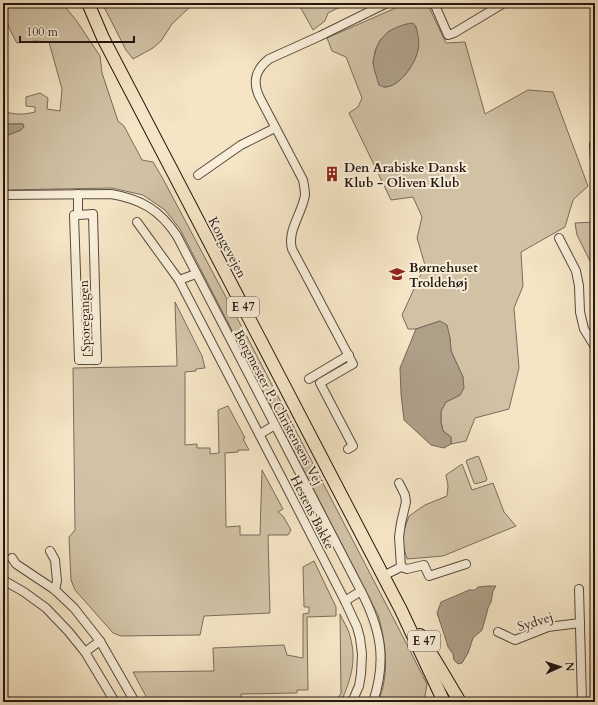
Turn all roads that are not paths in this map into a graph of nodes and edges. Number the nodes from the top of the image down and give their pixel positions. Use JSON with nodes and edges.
{"nodes":[{"id":1,"x":82,"y":3,"type":"edge"},
{"id":2,"x":88,"y":3,"type":"edge"},
{"id":3,"x":92,"y":3,"type":"edge"},
{"id":4,"x":387,"y":3,"type":"edge"},
{"id":5,"x":434,"y":3,"type":"edge"},
{"id":6,"x":504,"y":3,"type":"edge"},
{"id":7,"x":103,"y":38,"type":"junction"},
{"id":8,"x":275,"y":128,"type":"junction"},
{"id":9,"x":595,"y":144,"type":"edge"},
{"id":10,"x":595,"y":162,"type":"edge"},
{"id":11,"x":198,"y":174,"type":"dead end"},
{"id":12,"x":78,"y":194,"type":"junction"},
{"id":13,"x":3,"y":195,"type":"edge"},
{"id":14,"x":78,"y":215,"type":"junction"},
{"id":15,"x":137,"y":222,"type":"dead end"},
{"id":16,"x":559,"y":238,"type":"dead end"},
{"id":17,"x":196,"y":274,"type":"junction"},
{"id":18,"x":179,"y":280,"type":"junction"},
{"id":19,"x":595,"y":346,"type":"edge"},
{"id":20,"x":349,"y":356,"type":"junction"},
{"id":21,"x":309,"y":379,"type":"dead end"},
{"id":22,"x":275,"y":425,"type":"junction"},
{"id":23,"x":260,"y":434,"type":"junction"},
{"id":24,"x":348,"y":449,"type":"dead end"},
{"id":25,"x":399,"y":483,"type":"dead end"},
{"id":26,"x":50,"y":551,"type":"dead end"},
{"id":27,"x":12,"y":558,"type":"dead end"},
{"id":28,"x":466,"y":564,"type":"dead end"},
{"id":29,"x":402,"y":567,"type":"junction"},
{"id":30,"x":384,"y":576,"type":"junction"},
{"id":31,"x":3,"y":580,"type":"edge"},
{"id":32,"x":579,"y":589,"type":"dead end"},
{"id":33,"x":55,"y":590,"type":"junction"},
{"id":34,"x":361,"y":591,"type":"junction"},
{"id":35,"x":345,"y":601,"type":"junction"},
{"id":36,"x":401,"y":610,"type":"junction"},
{"id":37,"x":580,"y":623,"type":"junction"},
{"id":38,"x":498,"y":632,"type":"dead end"},
{"id":39,"x":411,"y":633,"type":"junction"},
{"id":40,"x":100,"y":641,"type":"junction"},
{"id":41,"x":85,"y":652,"type":"junction"},
{"id":42,"x":115,"y":702,"type":"edge"},
{"id":43,"x":135,"y":702,"type":"edge"},
{"id":44,"x":352,"y":702,"type":"edge"},
{"id":45,"x":373,"y":702,"type":"edge"},
{"id":46,"x":444,"y":702,"type":"edge"},
{"id":47,"x":452,"y":702,"type":"edge"},
{"id":48,"x":460,"y":702,"type":"edge"},
{"id":49,"x":582,"y":702,"type":"edge"}],
"edges":[{"from":1,"to":7,"type":"main road","name":"Kongevejen","number":"E 47"},
{"from":2,"to":7,"type":"main road","name":"Kongevejen","number":"E 47"},
{"from":3,"to":7,"type":"main road"},
{"from":4,"to":8,"type":"street"},
{"from":5,"to":6,"type":"street"},
{"from":7,"to":30,"type":"main road","name":"Kongevejen","number":"E 47"},
{"from":8,"to":11,"type":"street"},
{"from":8,"to":20,"type":"street"},
{"from":9,"to":10,"type":"street"},
{"from":12,"to":13,"type":"street","name":"Borgmester P. Christensens Vej"},
{"from":12,"to":14,"type":"street","name":"Sporegangen"},
{"from":12,"to":17,"type":"street","name":"Borgmester P. Christensens Vej"},
{"from":14,"to":14,"type":"street","name":"Sporegangen"},
{"from":15,"to":18,"type":"street","name":"Hestens Bakke"},
{"from":16,"to":19,"type":"street"},
{"from":17,"to":18,"type":"street"},
{"from":17,"to":22,"type":"street","name":"Borgmester P. Christensens Vej"},
{"from":18,"to":23,"type":"street","name":"Hestens Bakke"},
{"from":20,"to":21,"type":"street"},
{"from":20,"to":24,"type":"street"},
{"from":22,"to":23,"type":"street"},
{"from":22,"to":34,"type":"street","name":"Borgmester P. Christensens Vej"},
{"from":23,"to":35,"type":"street","name":"Hestens Bakke"},
{"from":25,"to":29,"type":"street"},
{"from":26,"to":33,"type":"street"},
{"from":27,"to":33,"type":"street"},
{"from":28,"to":29,"type":"street"},
{"from":29,"to":30,"type":"street"},
{"from":30,"to":36,"type":"main road","name":"Kongevejen","number":"E 47"},
{"from":31,"to":41,"type":"street"},
{"from":32,"to":37,"type":"street"},
{"from":33,"to":40,"type":"street"},
{"from":34,"to":35,"type":"street"},
{"from":34,"to":45,"type":"street","name":"Borgmester P. Christensens Vej"},
{"from":35,"to":44,"type":"street","name":"Hestens Bakke"},
{"from":36,"to":39,"type":"main road","name":"Kongevejen","number":"E 47"},
{"from":36,"to":48,"type":"main road","name":"Kongevejen","number":"E 47"},
{"from":37,"to":38,"type":"street","name":"Sydvej"},
{"from":37,"to":49,"type":"street"},
{"from":39,"to":46,"type":"main road","name":"Kongevejen","number":"E 47"},
{"from":39,"to":47,"type":"main road"},
{"from":40,"to":41,"type":"street"},
{"from":40,"to":43,"type":"street"},
{"from":41,"to":42,"type":"street"}]}
